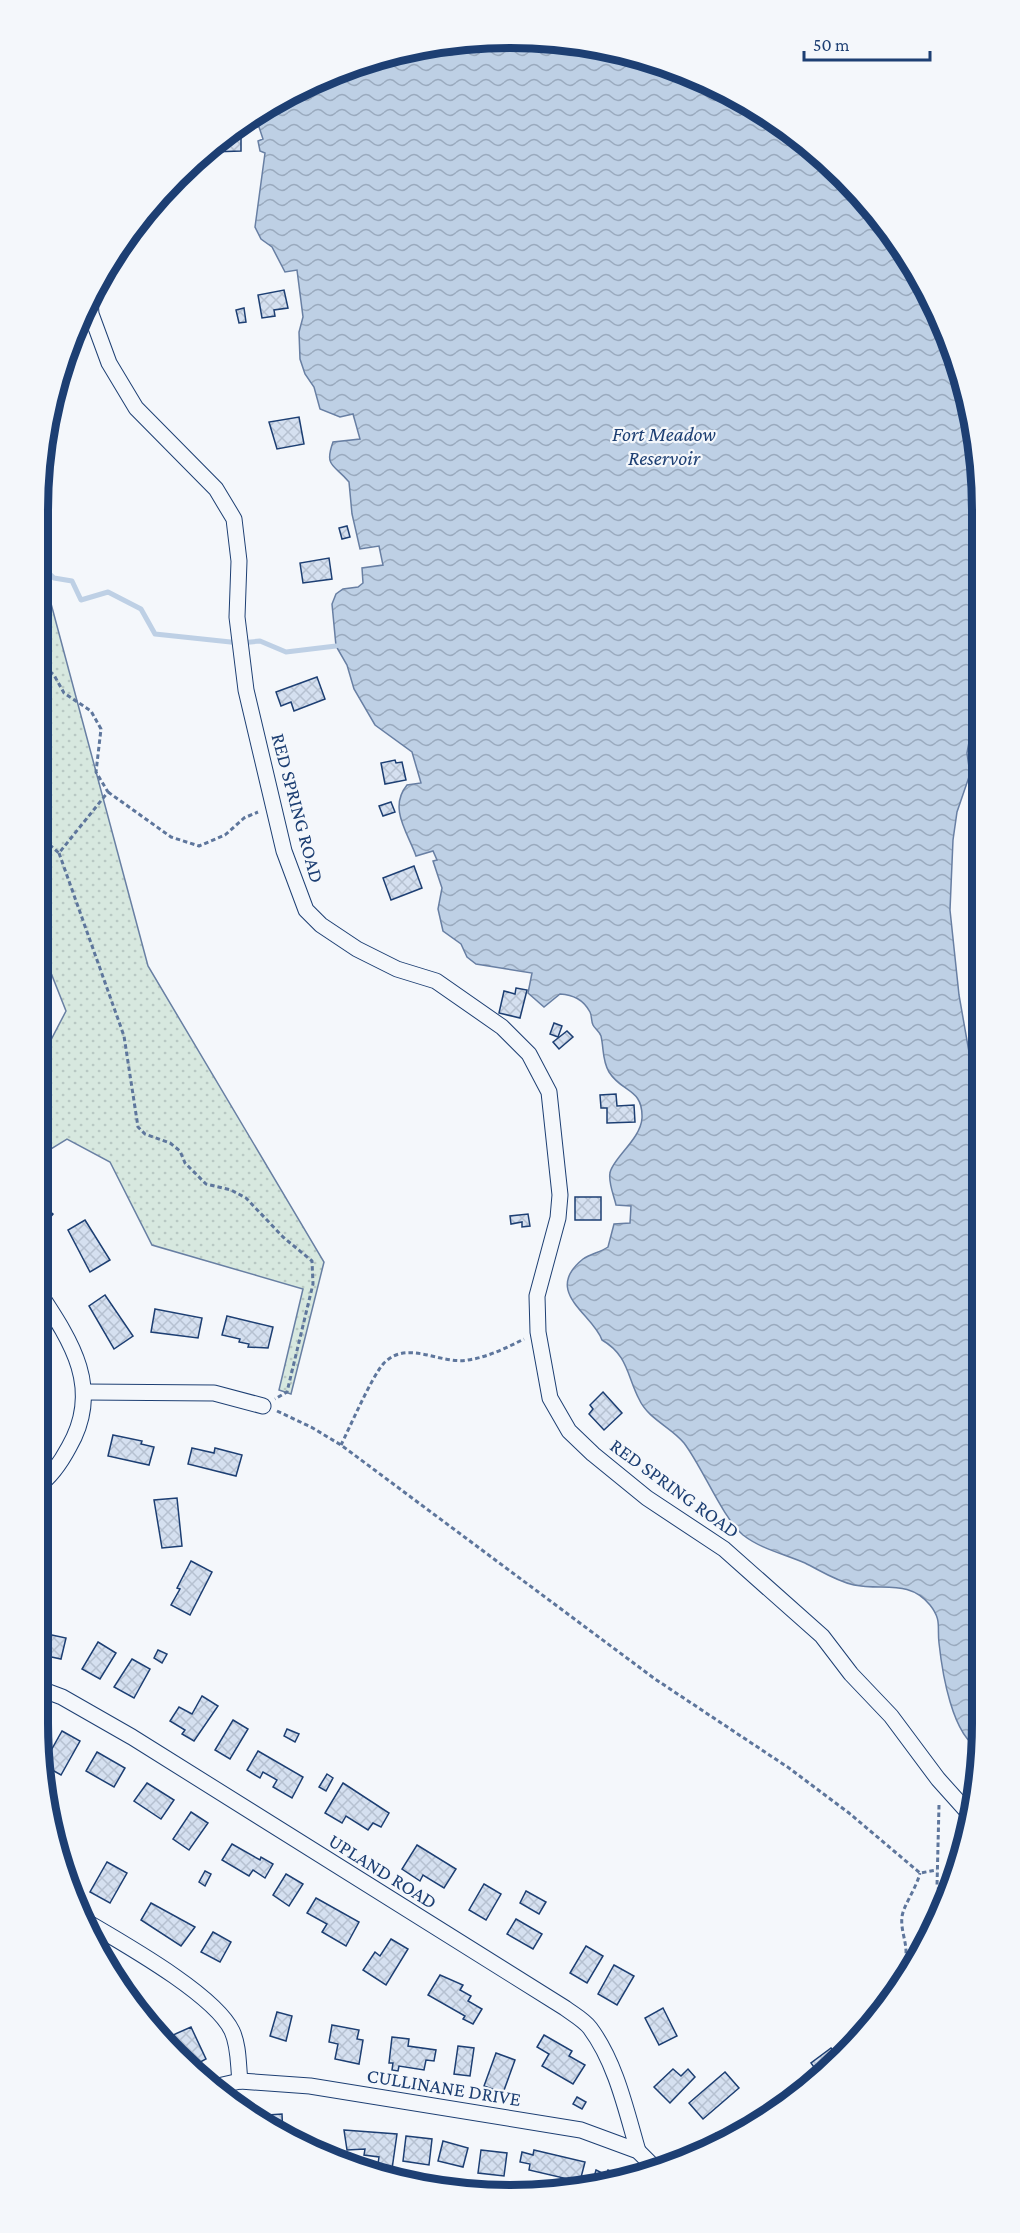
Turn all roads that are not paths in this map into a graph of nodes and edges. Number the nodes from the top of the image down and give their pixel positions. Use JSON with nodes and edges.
{"nodes":[{"id":1,"x":91,"y":315,"type":"edge"},
{"id":2,"x":48,"y":1309,"type":"edge"},
{"id":3,"x":85,"y":1392,"type":"junction"},
{"id":4,"x":262,"y":1406,"type":"road end"},
{"id":5,"x":48,"y":1476,"type":"edge"},
{"id":6,"x":48,"y":1691,"type":"edge"},
{"id":7,"x":964,"y":1808,"type":"edge"},
{"id":8,"x":97,"y":1929,"type":"edge"},
{"id":9,"x":240,"y":2081,"type":"junction"},
{"id":10,"x":223,"y":2085,"type":"edge"},
{"id":11,"x":638,"y":2151,"type":"junction"},
{"id":12,"x":650,"y":2163,"type":"edge"}],
"edges":[{"from":1,"to":7,"type":"street","name":"RED SPRING ROAD"},
{"from":2,"to":3,"type":"street"},
{"from":3,"to":4,"type":"street"},
{"from":3,"to":5,"type":"street"},
{"from":6,"to":11,"type":"street","name":"UPLAND ROAD"},
{"from":8,"to":9,"type":"street"},
{"from":9,"to":10,"type":"street","name":"CULLINANE DRIVE"},
{"from":9,"to":11,"type":"street","name":"CULLINANE DRIVE"},
{"from":11,"to":12,"type":"street","name":"CULLINANE DRIVE"}]}
